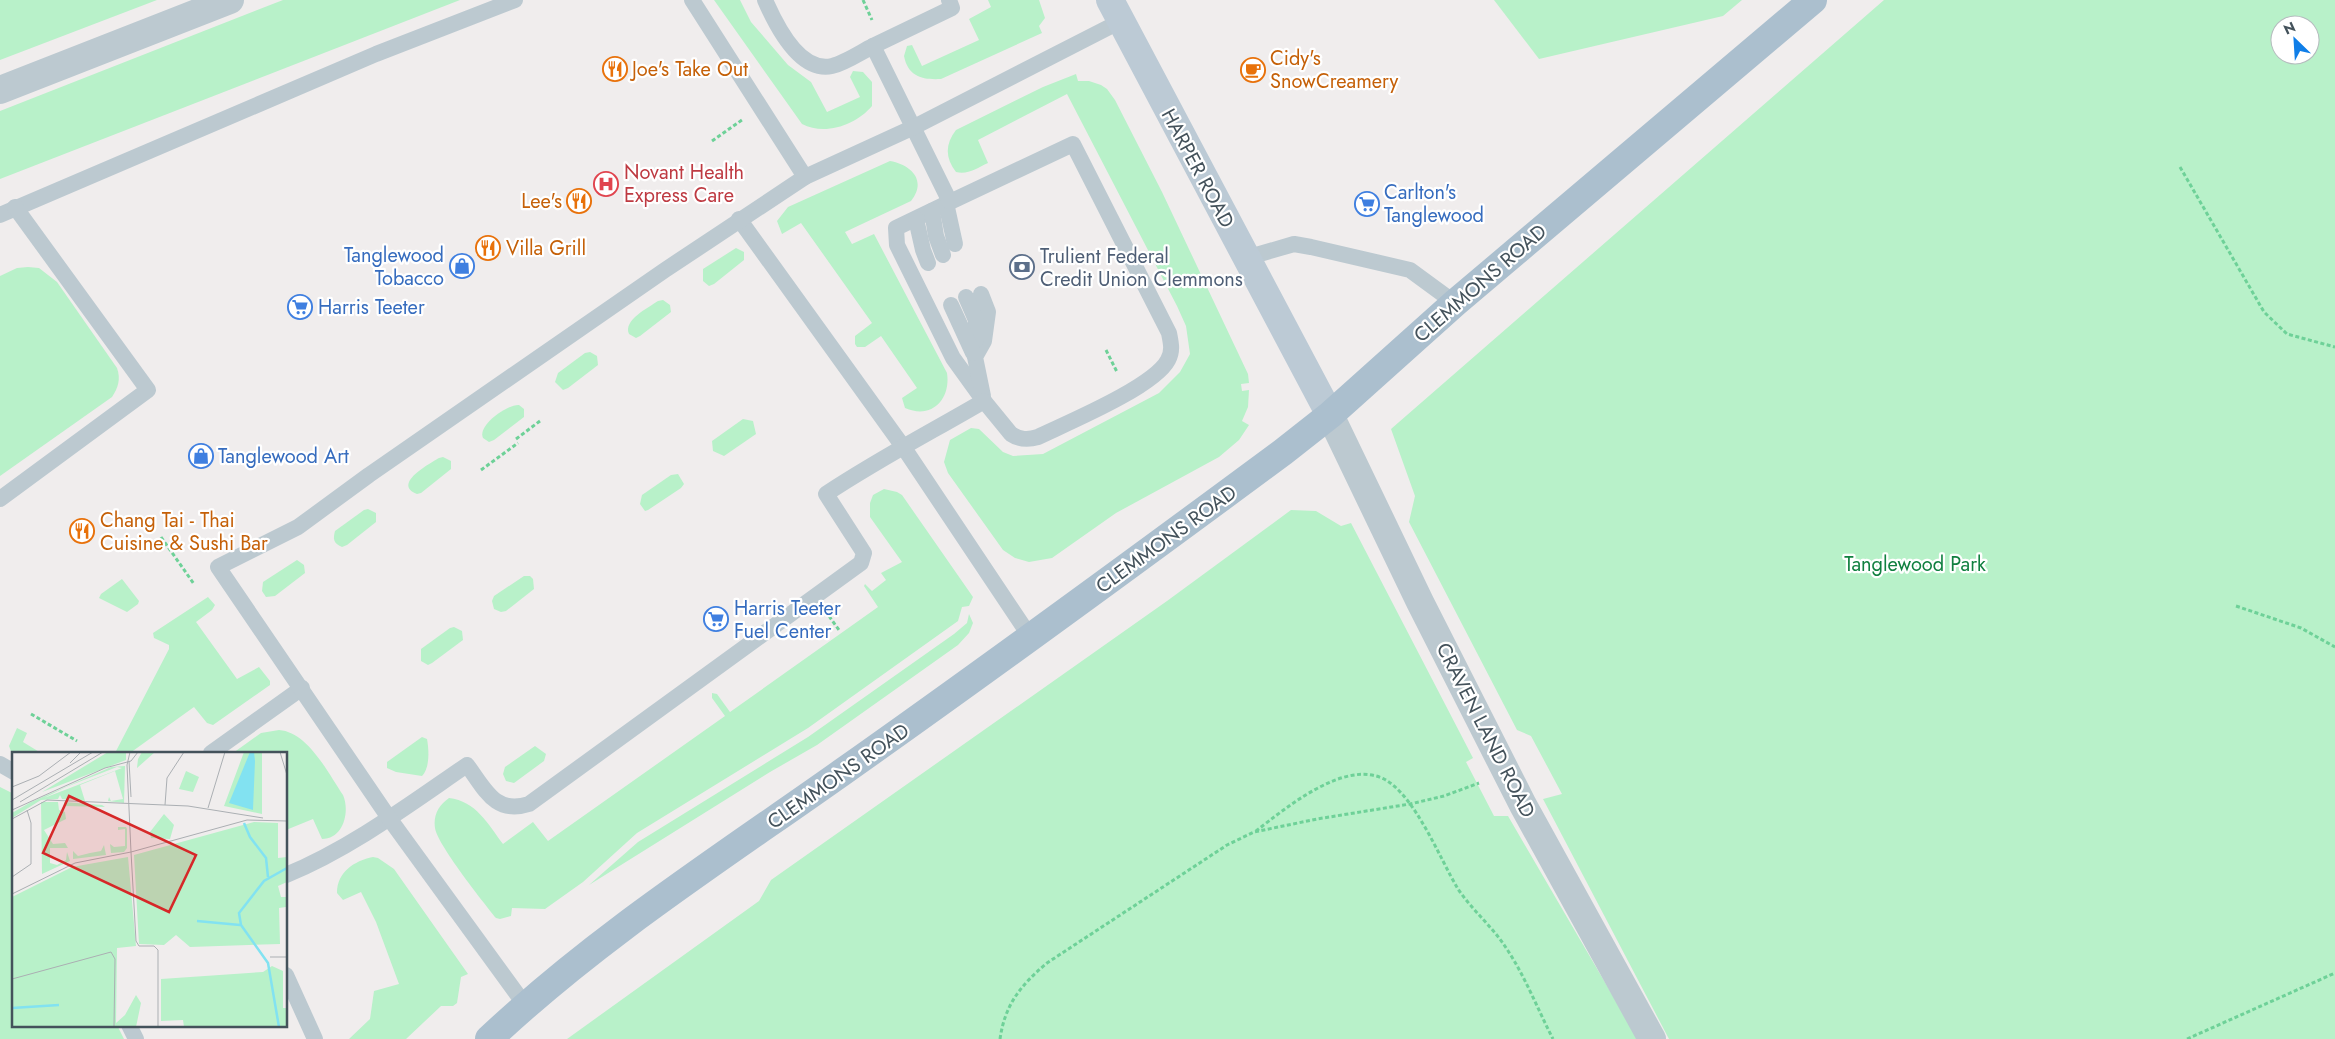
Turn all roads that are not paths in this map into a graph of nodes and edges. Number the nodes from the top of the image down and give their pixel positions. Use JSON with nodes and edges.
{"nodes":[{"id":1,"x":230,"y":0,"type":"edge"},
{"id":2,"x":516,"y":0,"type":"edge"},
{"id":3,"x":692,"y":0,"type":"edge"},
{"id":4,"x":764,"y":0,"type":"edge"},
{"id":5,"x":949,"y":0,"type":"edge"},
{"id":6,"x":1813,"y":0,"type":"edge"},
{"id":7,"x":1116,"y":11,"type":"edge"},
{"id":8,"x":873,"y":46,"type":"junction"},
{"id":9,"x":0,"y":90,"type":"edge"},
{"id":10,"x":914,"y":127,"type":"junction"},
{"id":11,"x":805,"y":177,"type":"junction"},
{"id":12,"x":942,"y":205,"type":"junction"},
{"id":13,"x":15,"y":207,"type":"junction"},
{"id":14,"x":0,"y":215,"type":"edge"},
{"id":15,"x":916,"y":219,"type":"junction"},
{"id":16,"x":739,"y":220,"type":"junction"},
{"id":17,"x":955,"y":244,"type":"dead end"},
{"id":18,"x":943,"y":255,"type":"dead end"},
{"id":19,"x":1246,"y":258,"type":"junction"},
{"id":20,"x":928,"y":263,"type":"dead end"},
{"id":21,"x":973,"y":296,"type":"dead end"},
{"id":22,"x":1455,"y":303,"type":"junction"},
{"id":23,"x":951,"y":305,"type":"dead end"},
{"id":24,"x":975,"y":357,"type":"junction"},
{"id":25,"x":984,"y":401,"type":"junction"},
{"id":26,"x":1330,"y":415,"type":"junction"},
{"id":27,"x":904,"y":448,"type":"junction"},
{"id":28,"x":0,"y":499,"type":"edge"},
{"id":29,"x":1031,"y":638,"type":"junction"},
{"id":30,"x":302,"y":688,"type":"junction"},
{"id":31,"x":212,"y":752,"type":"edge"},
{"id":32,"x":0,"y":764,"type":"edge"},
{"id":33,"x":12,"y":771,"type":"edge"},
{"id":34,"x":389,"y":818,"type":"junction"},
{"id":35,"x":288,"y":874,"type":"edge"},
{"id":36,"x":288,"y":979,"type":"edge"},
{"id":37,"x":525,"y":1005,"type":"junction"},
{"id":38,"x":130,"y":1026,"type":"edge"},
{"id":39,"x":136,"y":1039,"type":"edge"},
{"id":40,"x":315,"y":1039,"type":"edge"},
{"id":41,"x":489,"y":1039,"type":"edge"},
{"id":42,"x":1652,"y":1039,"type":"edge"}],
"edges":[{"from":1,"to":9,"type":"street"},
{"from":2,"to":13,"type":"lane"},
{"from":3,"to":11,"type":"lane"},
{"from":4,"to":8,"type":"lane"},
{"from":5,"to":8,"type":"lane"},
{"from":6,"to":22,"type":"main road","name":"CLEMMONS ROAD"},
{"from":7,"to":10,"type":"lane"},
{"from":7,"to":19,"type":"main road","name":"HARPER ROAD"},
{"from":8,"to":10,"type":"lane"},
{"from":10,"to":11,"type":"lane"},
{"from":10,"to":12,"type":"lane"},
{"from":11,"to":16,"type":"lane"},
{"from":12,"to":15,"type":"lane"},
{"from":12,"to":17,"type":"lane"},
{"from":12,"to":18,"type":"lane"},
{"from":12,"to":25,"type":"lane"},
{"from":13,"to":14,"type":"lane"},
{"from":13,"to":28,"type":"lane"},
{"from":15,"to":20,"type":"lane"},
{"from":15,"to":25,"type":"lane"},
{"from":16,"to":27,"type":"lane"},
{"from":16,"to":30,"type":"lane"},
{"from":19,"to":22,"type":"lane"},
{"from":19,"to":26,"type":"main road","name":"HARPER ROAD"},
{"from":21,"to":24,"type":"lane"},
{"from":22,"to":26,"type":"main road","name":"CLEMMONS ROAD"},
{"from":23,"to":24,"type":"lane"},
{"from":24,"to":25,"type":"lane"},
{"from":25,"to":27,"type":"lane"},
{"from":26,"to":29,"type":"main road","name":"CLEMMONS ROAD"},
{"from":26,"to":42,"type":"street","name":"CRAVEN LAND ROAD"},
{"from":27,"to":29,"type":"lane"},
{"from":27,"to":34,"type":"lane"},
{"from":29,"to":37,"type":"main road","name":"CLEMMONS ROAD"},
{"from":30,"to":31,"type":"lane"},
{"from":30,"to":34,"type":"lane"},
{"from":32,"to":33,"type":"lane"},
{"from":34,"to":35,"type":"lane"},
{"from":34,"to":37,"type":"lane"},
{"from":36,"to":40,"type":"lane"},
{"from":37,"to":41,"type":"main road","name":"CLEMMONS ROAD"},
{"from":38,"to":39,"type":"lane"}]}
